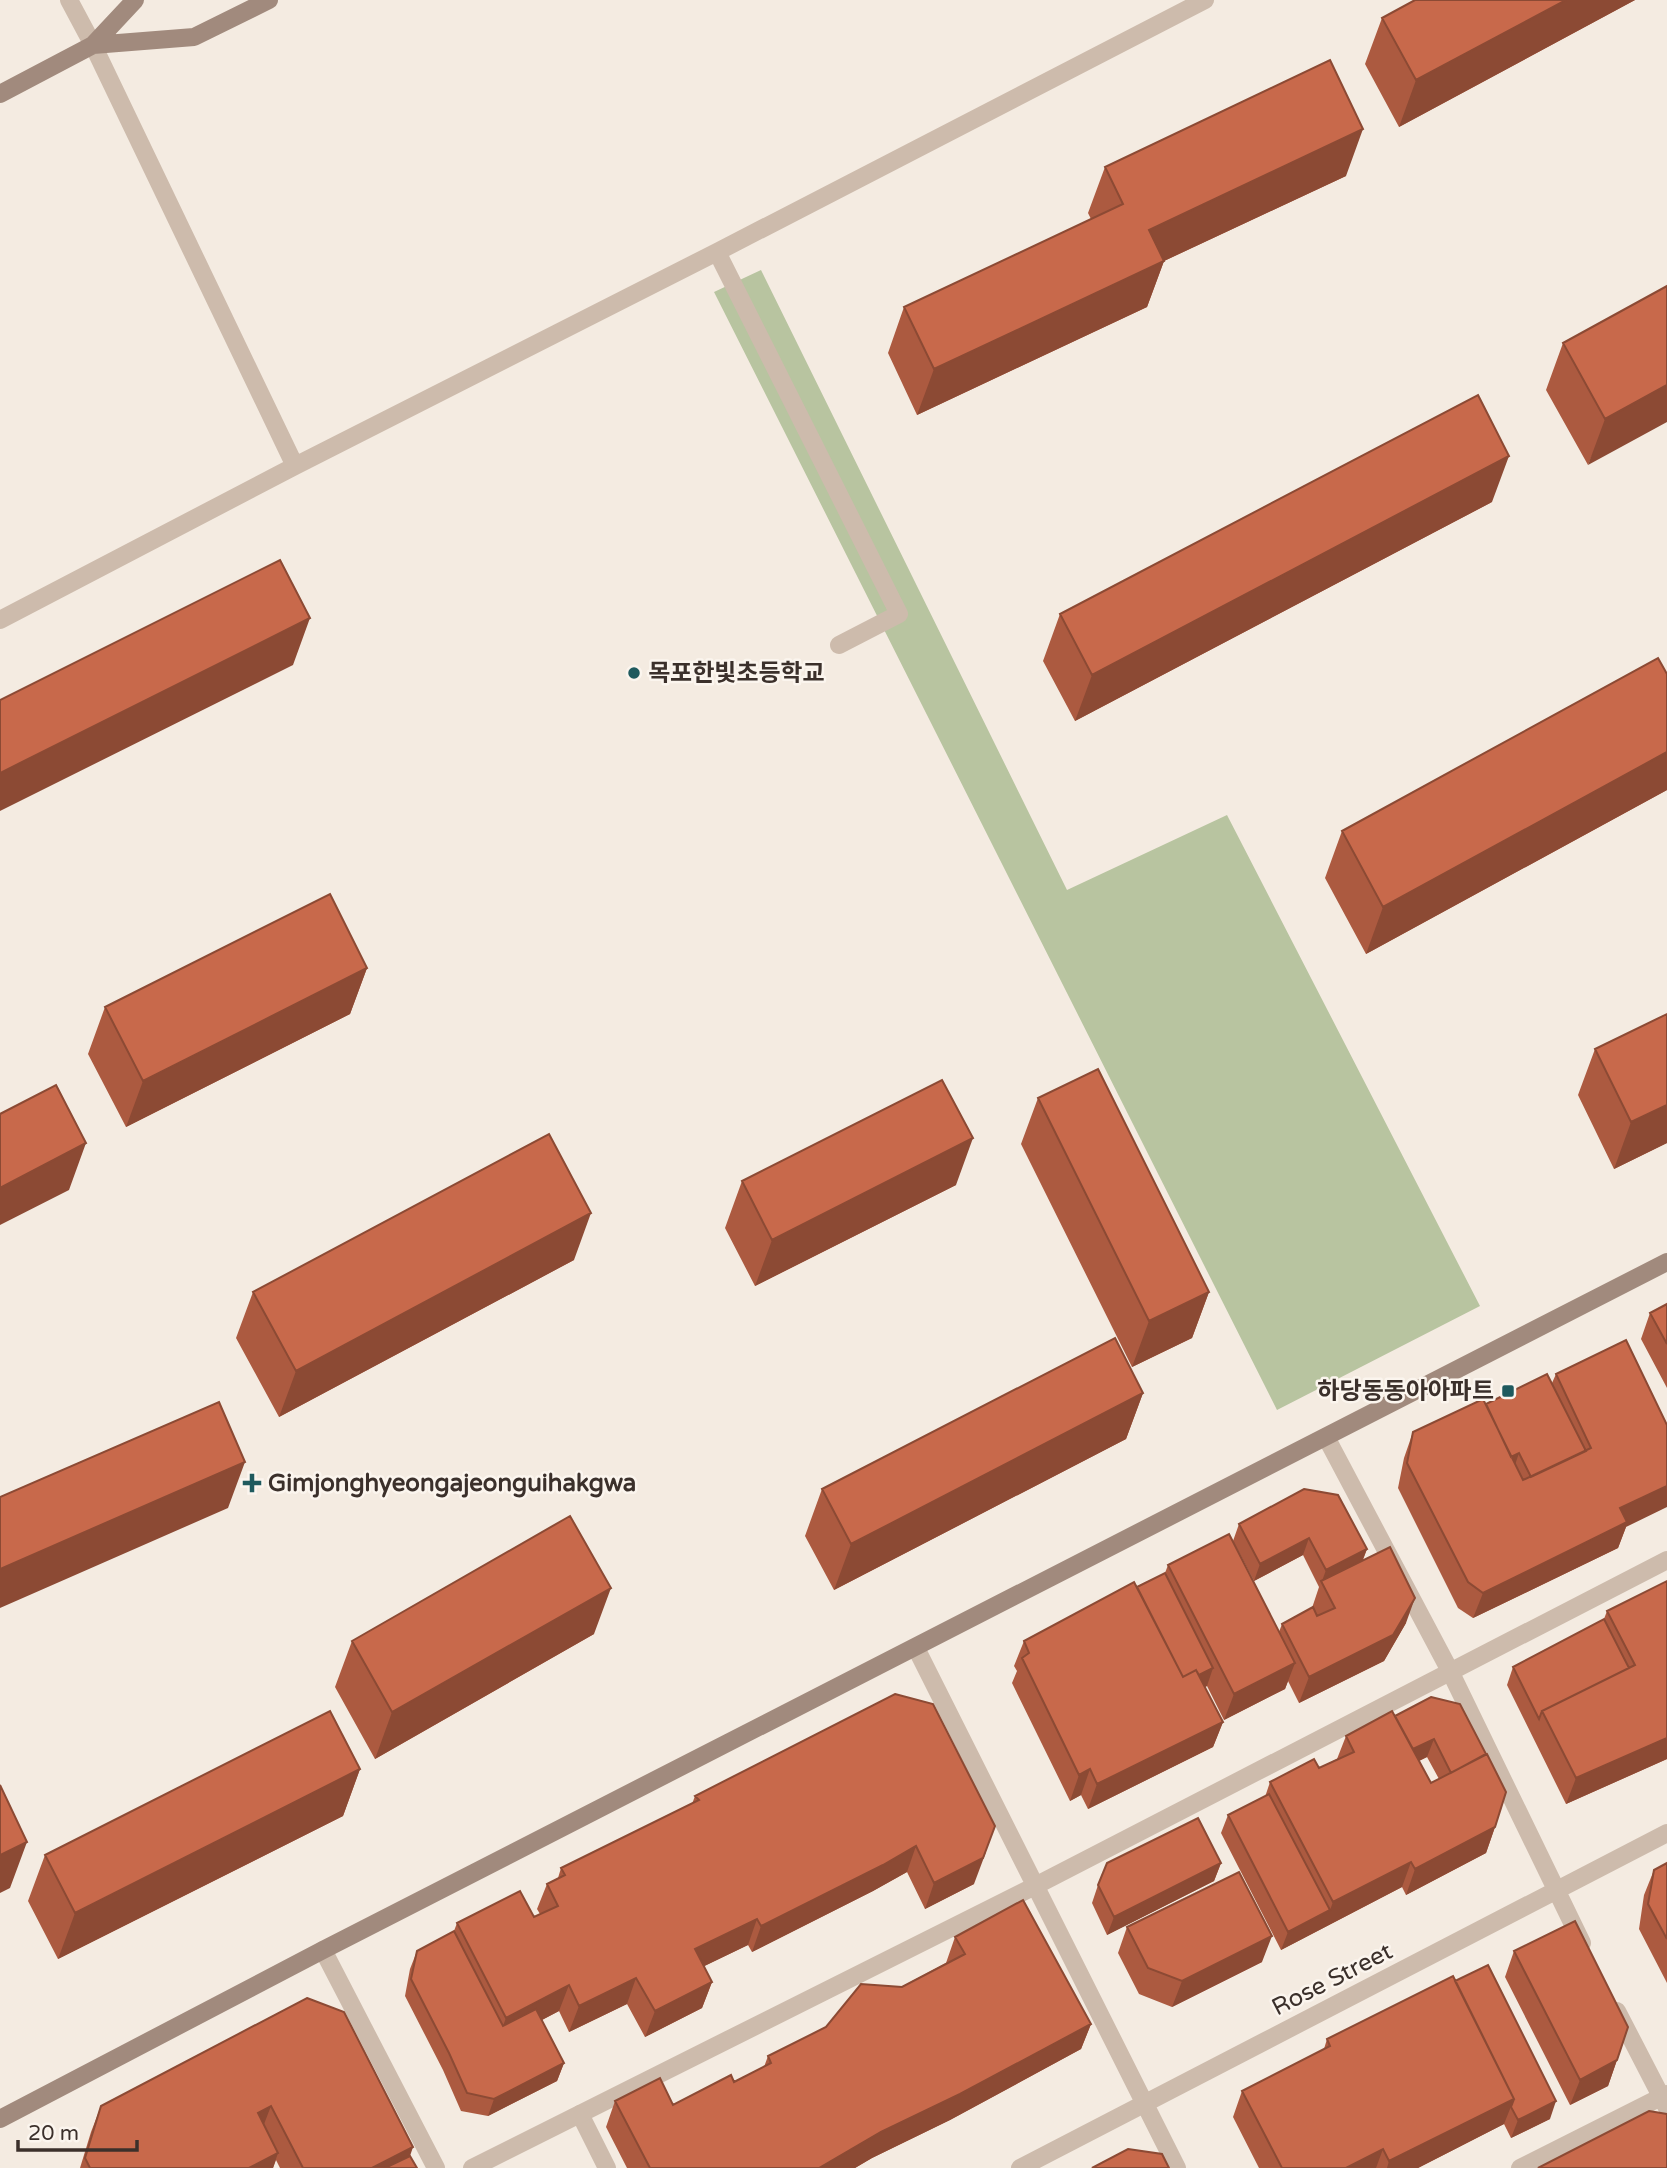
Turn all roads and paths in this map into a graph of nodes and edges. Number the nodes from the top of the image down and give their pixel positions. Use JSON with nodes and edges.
{"nodes":[{"id":1,"x":69,"y":0,"type":"edge"},
{"id":2,"x":135,"y":0,"type":"edge"},
{"id":3,"x":269,"y":0,"type":"edge"},
{"id":4,"x":1205,"y":0,"type":"edge"},
{"id":5,"x":93,"y":45,"type":"junction"},
{"id":6,"x":0,"y":94,"type":"edge"},
{"id":7,"x":718,"y":252,"type":"junction"},
{"id":8,"x":295,"y":466,"type":"junction"},
{"id":9,"x":0,"y":620,"type":"edge"},
{"id":10,"x":839,"y":645,"type":"dead end"},
{"id":11,"x":1667,"y":1262,"type":"edge"},
{"id":12,"x":1326,"y":1437,"type":"junction"},
{"id":13,"x":1667,"y":1560,"type":"edge"},
{"id":14,"x":916,"y":1648,"type":"junction"},
{"id":15,"x":1450,"y":1671,"type":"junction"},
{"id":16,"x":1667,"y":1833,"type":"edge"},
{"id":17,"x":1035,"y":1886,"type":"junction"},
{"id":18,"x":1556,"y":1891,"type":"junction"},
{"id":19,"x":323,"y":1950,"type":"junction"},
{"id":20,"x":1593,"y":1964,"type":"edge"},
{"id":21,"x":1612,"y":2000,"type":"edge"},
{"id":22,"x":1665,"y":2100,"type":"edge"},
{"id":23,"x":1145,"y":2104,"type":"junction"},
{"id":24,"x":580,"y":2114,"type":"junction"},
{"id":25,"x":0,"y":2119,"type":"edge"},
{"id":26,"x":436,"y":2168,"type":"edge"},
{"id":27,"x":472,"y":2168,"type":"edge"},
{"id":28,"x":607,"y":2168,"type":"edge"},
{"id":29,"x":1020,"y":2168,"type":"edge"},
{"id":30,"x":1177,"y":2168,"type":"edge"},
{"id":31,"x":1520,"y":2168,"type":"edge"}],
"edges":[{"from":1,"to":5,"type":"street"},
{"from":2,"to":5,"type":"street"},
{"from":3,"to":5,"type":"street"},
{"from":4,"to":7,"type":"street"},
{"from":5,"to":6,"type":"street"},
{"from":5,"to":8,"type":"street"},
{"from":7,"to":8,"type":"street"},
{"from":7,"to":10,"type":"street"},
{"from":8,"to":9,"type":"street"},
{"from":11,"to":12,"type":"street"},
{"from":12,"to":14,"type":"street"},
{"from":12,"to":15,"type":"street"},
{"from":13,"to":15,"type":"street"},
{"from":14,"to":17,"type":"street"},
{"from":14,"to":19,"type":"street"},
{"from":15,"to":17,"type":"street"},
{"from":15,"to":18,"type":"street"},
{"from":16,"to":18,"type":"street","name":"Rose Street"},
{"from":17,"to":23,"type":"street"},
{"from":17,"to":24,"type":"street"},
{"from":18,"to":20,"type":"street"},
{"from":18,"to":23,"type":"street","name":"Rose Street"},
{"from":19,"to":25,"type":"street"},
{"from":19,"to":26,"type":"street"},
{"from":21,"to":22,"type":"street"},
{"from":22,"to":31,"type":"street"},
{"from":23,"to":29,"type":"street","name":"Rose Street"},
{"from":23,"to":30,"type":"street"},
{"from":24,"to":27,"type":"street"},
{"from":24,"to":28,"type":"street"}]}
